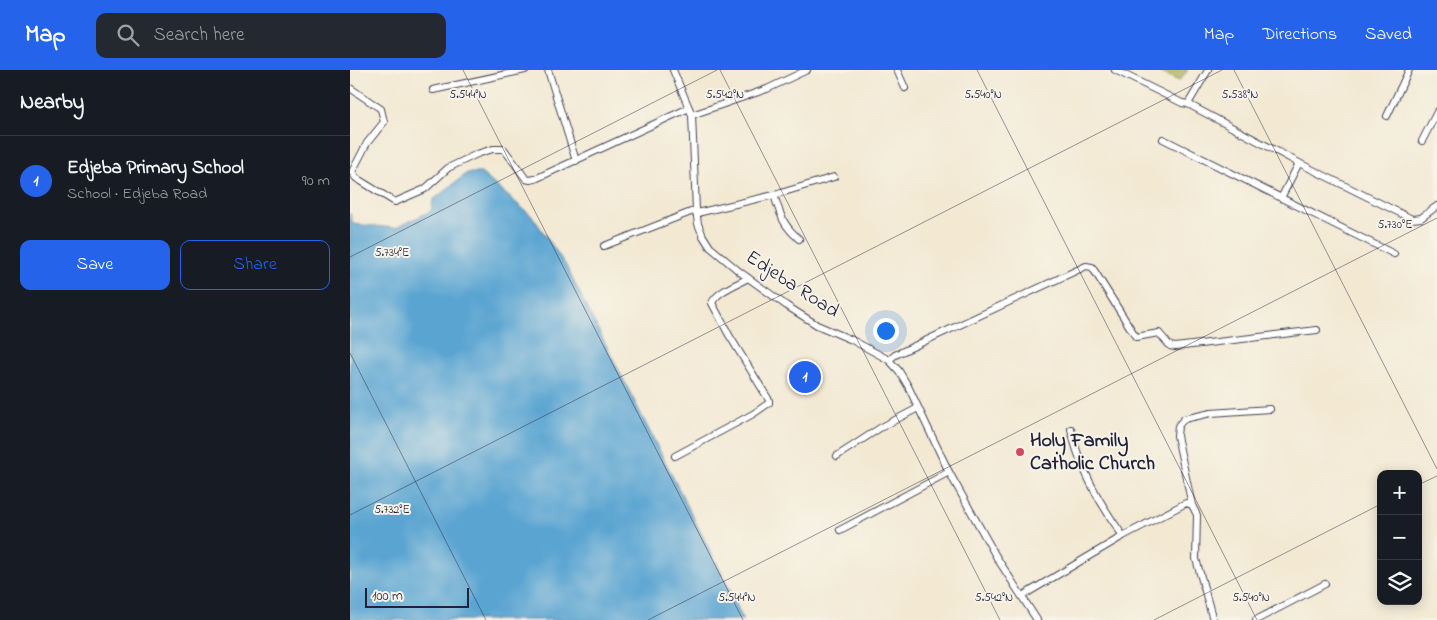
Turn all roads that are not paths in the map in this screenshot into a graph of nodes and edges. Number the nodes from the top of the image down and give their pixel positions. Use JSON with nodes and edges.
{"nodes":[{"id":1,"x":525,"y":70,"type":"edge"},
{"id":2,"x":548,"y":70,"type":"edge"},
{"id":3,"x":673,"y":70,"type":"edge"},
{"id":4,"x":807,"y":70,"type":"edge"},
{"id":5,"x":897,"y":70,"type":"edge"},
{"id":6,"x":1115,"y":70,"type":"edge"},
{"id":7,"x":1208,"y":70,"type":"edge"},
{"id":8,"x":1409,"y":70,"type":"edge"},
{"id":9,"x":350,"y":88,"type":"edge"},
{"id":10,"x":905,"y":88,"type":"dead end"},
{"id":11,"x":433,"y":90,"type":"dead end"},
{"id":12,"x":1188,"y":104,"type":"junction"},
{"id":13,"x":689,"y":108,"type":"junction"},
{"id":14,"x":1437,"y":112,"type":"edge"},
{"id":15,"x":692,"y":115,"type":"junction"},
{"id":16,"x":1387,"y":116,"type":"dead end"},
{"id":17,"x":1163,"y":139,"type":"dead end"},
{"id":18,"x":1422,"y":141,"type":"dead end"},
{"id":19,"x":576,"y":161,"type":"junction"},
{"id":20,"x":1299,"y":163,"type":"junction"},
{"id":21,"x":834,"y":178,"type":"dead end"},
{"id":22,"x":774,"y":194,"type":"junction"},
{"id":23,"x":1281,"y":198,"type":"junction"},
{"id":24,"x":1437,"y":206,"type":"edge"},
{"id":25,"x":696,"y":211,"type":"junction"},
{"id":26,"x":799,"y":239,"type":"dead end"},
{"id":27,"x":604,"y":246,"type":"dead end"},
{"id":28,"x":1394,"y":254,"type":"dead end"},
{"id":29,"x":748,"y":278,"type":"junction"},
{"id":30,"x":1317,"y":330,"type":"dead end"},
{"id":31,"x":890,"y":360,"type":"junction"},
{"id":32,"x":918,"y":408,"type":"junction"},
{"id":33,"x":1270,"y":409,"type":"dead end"},
{"id":34,"x":1071,"y":429,"type":"dead end"},
{"id":35,"x":675,"y":456,"type":"dead end"},
{"id":36,"x":837,"y":456,"type":"dead end"},
{"id":37,"x":949,"y":472,"type":"junction"},
{"id":38,"x":1192,"y":505,"type":"junction"},
{"id":39,"x":840,"y":530,"type":"dead end"},
{"id":40,"x":1123,"y":536,"type":"junction"},
{"id":41,"x":1325,"y":584,"type":"dead end"},
{"id":42,"x":1022,"y":596,"type":"junction"},
{"id":43,"x":1036,"y":620,"type":"edge"},
{"id":44,"x":1213,"y":620,"type":"edge"},
{"id":45,"x":1256,"y":620,"type":"edge"}],
"edges":[{"from":1,"to":11,"type":"street"},
{"from":2,"to":19,"type":"street"},
{"from":3,"to":13,"type":"street","name":"Edjeba Road"},
{"from":4,"to":15,"type":"street"},
{"from":5,"to":10,"type":"street"},
{"from":6,"to":12,"type":"street"},
{"from":7,"to":12,"type":"street"},
{"from":8,"to":16,"type":"street"},
{"from":9,"to":19,"type":"street"},
{"from":12,"to":20,"type":"street"},
{"from":13,"to":15,"type":"street","name":"Edjeba Road"},
{"from":13,"to":19,"type":"street"},
{"from":14,"to":18,"type":"street"},
{"from":15,"to":25,"type":"street","name":"Edjeba Road"},
{"from":17,"to":23,"type":"street"},
{"from":20,"to":23,"type":"street"},
{"from":20,"to":24,"type":"street"},
{"from":21,"to":22,"type":"street"},
{"from":22,"to":25,"type":"street"},
{"from":22,"to":26,"type":"street"},
{"from":23,"to":28,"type":"street"},
{"from":25,"to":27,"type":"street"},
{"from":25,"to":29,"type":"street","name":"Edjeba Road"},
{"from":29,"to":31,"type":"street","name":"Edjeba Road"},
{"from":29,"to":35,"type":"street"},
{"from":30,"to":31,"type":"street"},
{"from":31,"to":32,"type":"street","name":"Edjeba Road"},
{"from":32,"to":36,"type":"street"},
{"from":32,"to":37,"type":"street","name":"Edjeba Road"},
{"from":33,"to":38,"type":"street"},
{"from":34,"to":40,"type":"street"},
{"from":37,"to":39,"type":"street"},
{"from":37,"to":42,"type":"street","name":"Edjeba Road"},
{"from":38,"to":40,"type":"street"},
{"from":38,"to":44,"type":"street"},
{"from":40,"to":42,"type":"street"},
{"from":41,"to":45,"type":"street"},
{"from":42,"to":43,"type":"street","name":"Edjeba Road"}]}
